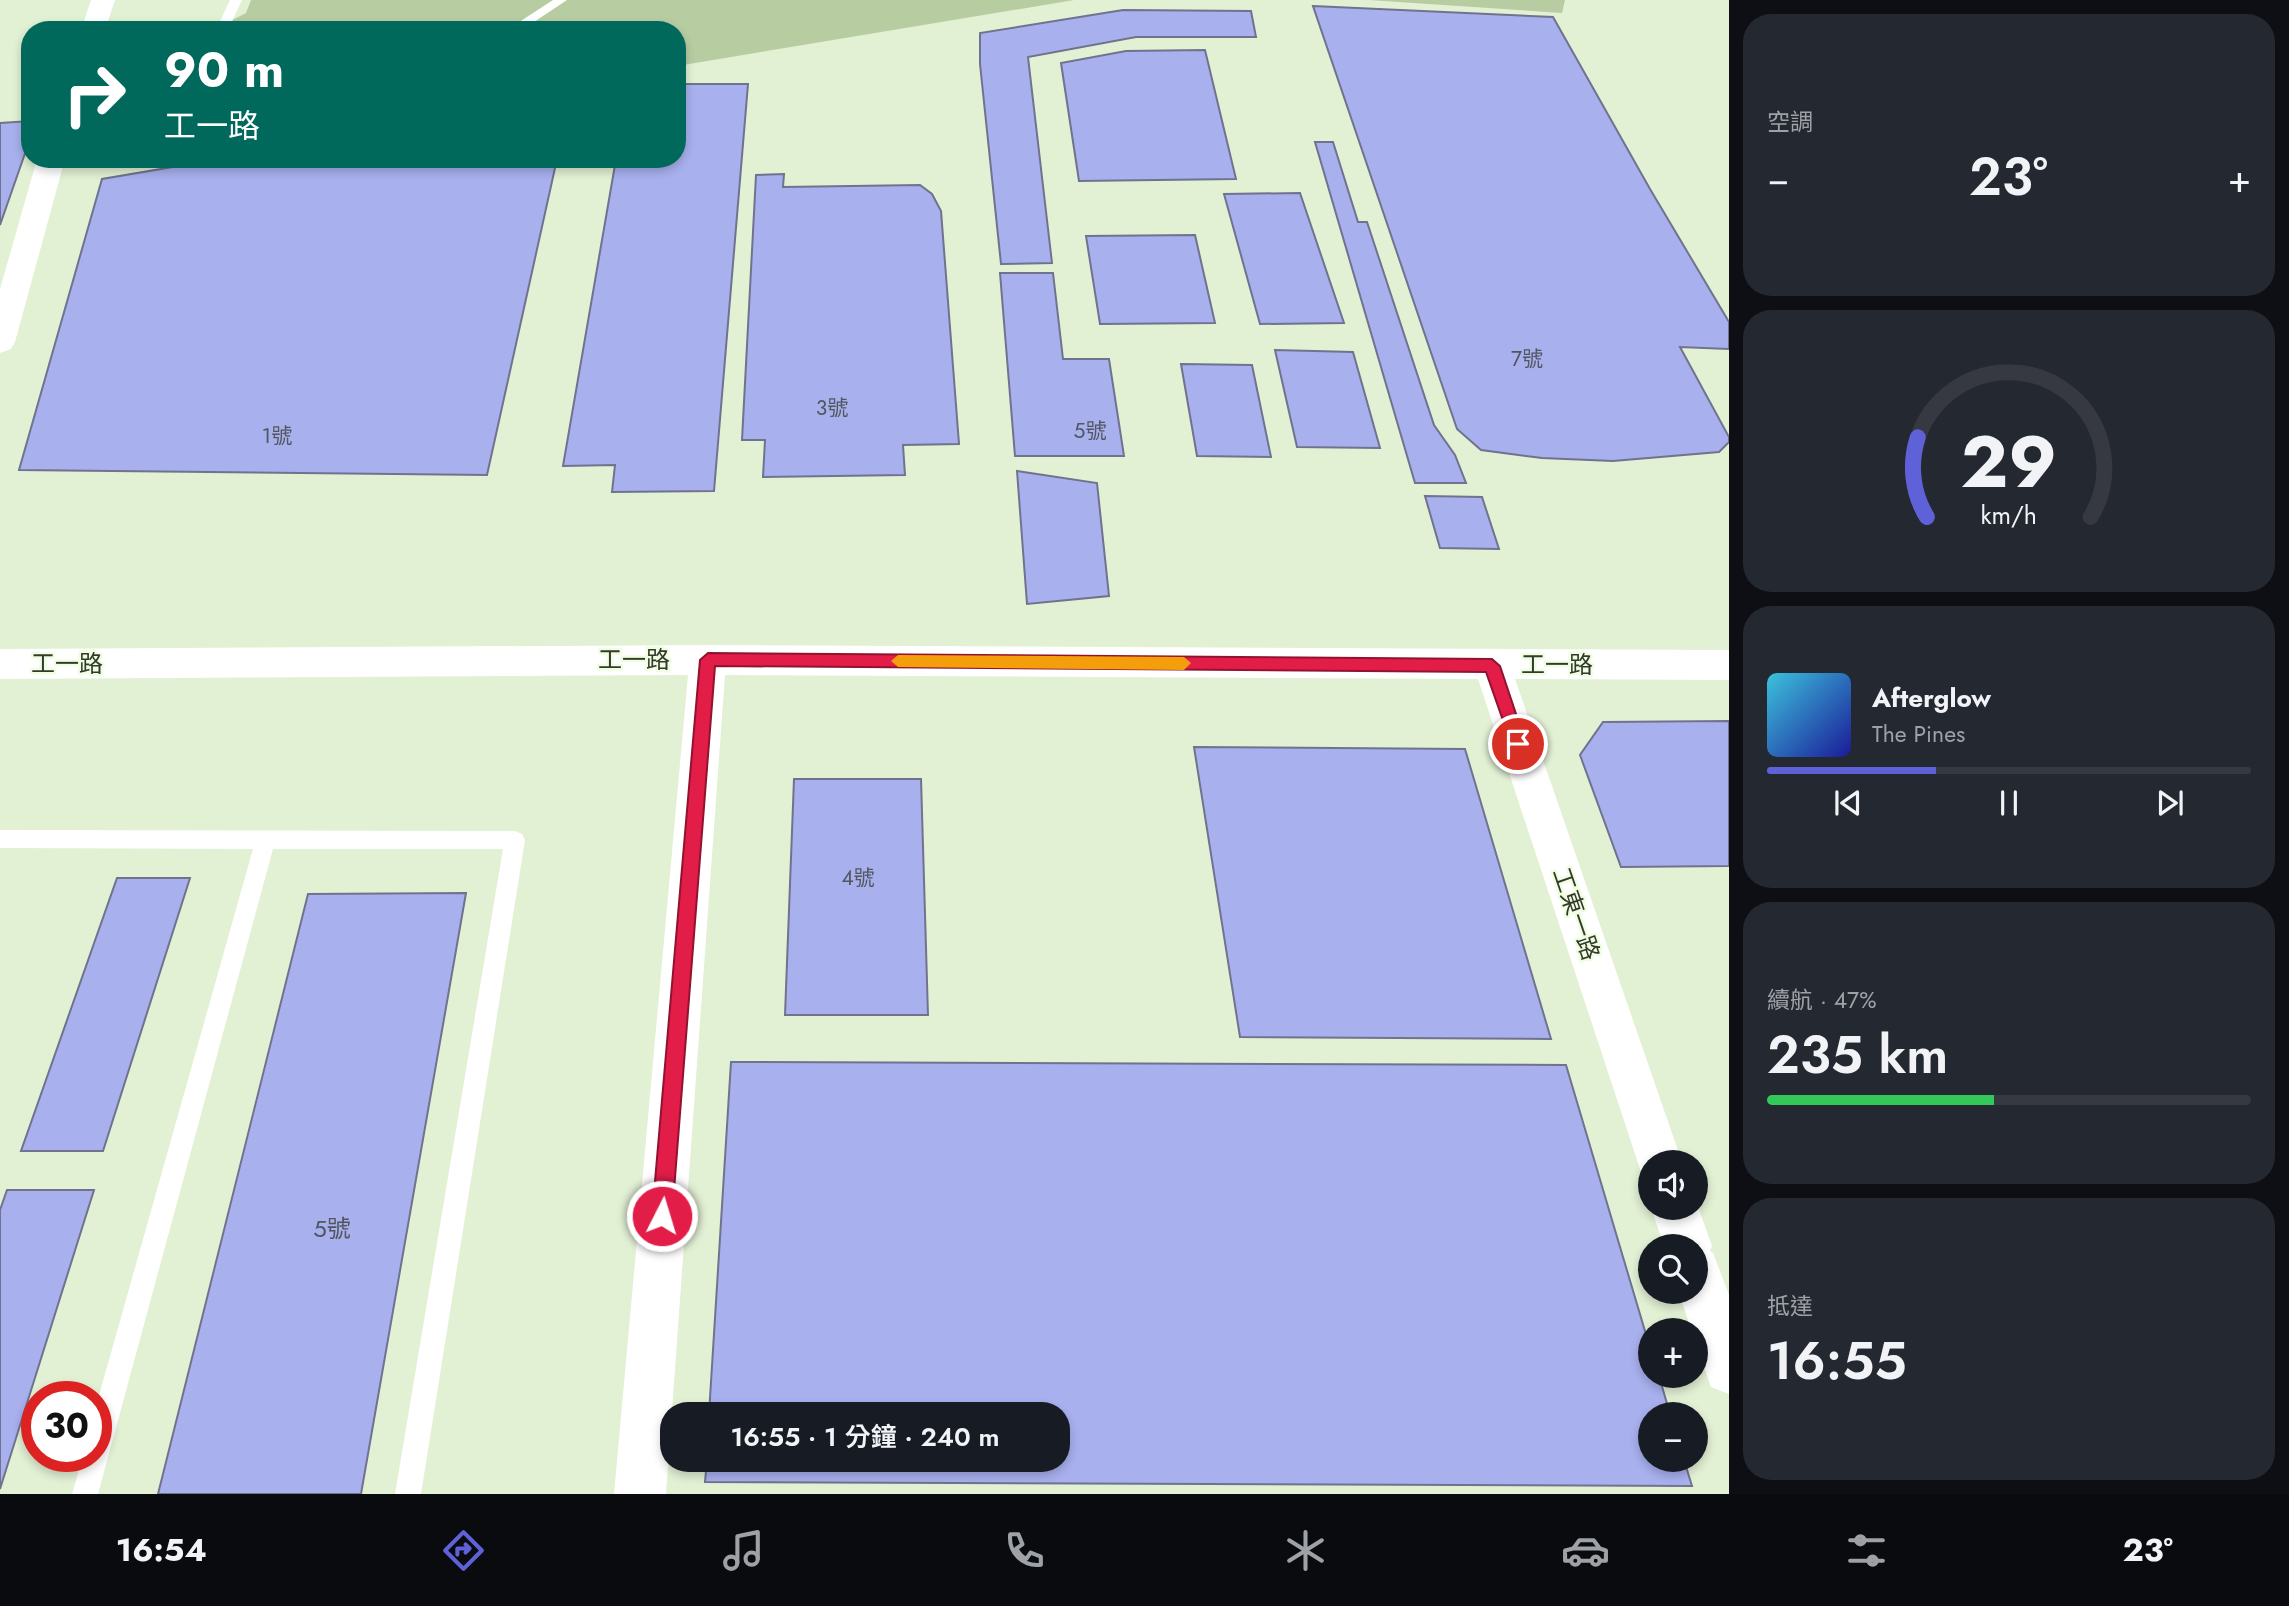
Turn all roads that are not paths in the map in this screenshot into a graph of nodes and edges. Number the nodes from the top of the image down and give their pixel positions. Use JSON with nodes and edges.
{"nodes":[{"id":1,"x":103,"y":0,"type":"edge"},
{"id":2,"x":236,"y":0,"type":"edge"},
{"id":3,"x":561,"y":0,"type":"edge"},
{"id":4,"x":96,"y":21,"type":"edge"},
{"id":5,"x":226,"y":21,"type":"edge"},
{"id":6,"x":527,"y":21,"type":"edge"},
{"id":7,"x":48,"y":168,"type":"edge"},
{"id":8,"x":0,"y":342,"type":"edge"},
{"id":9,"x":708,"y":660,"type":"junction"},
{"id":10,"x":0,"y":664,"type":"edge"},
{"id":11,"x":1729,"y":665,"type":"edge"},
{"id":12,"x":1492,"y":666,"type":"junction"},
{"id":13,"x":0,"y":839,"type":"edge"},
{"id":14,"x":265,"y":840,"type":"junction"},
{"id":15,"x":1655,"y":1150,"type":"edge"},
{"id":16,"x":1707,"y":1304,"type":"edge"},
{"id":17,"x":1729,"y":1369,"type":"edge"},
{"id":18,"x":112,"y":1397,"type":"edge"},
{"id":19,"x":91,"y":1472,"type":"edge"},
{"id":20,"x":85,"y":1494,"type":"edge"},
{"id":21,"x":408,"y":1494,"type":"edge"},
{"id":22,"x":640,"y":1494,"type":"edge"}],
"edges":[{"from":1,"to":4,"type":"street"},
{"from":2,"to":5,"type":"lane"},
{"from":3,"to":6,"type":"lane"},
{"from":7,"to":8,"type":"street"},
{"from":9,"to":10,"type":"street","name":"工一路"},
{"from":9,"to":12,"type":"street","name":"工一路"},
{"from":9,"to":22,"type":"street"},
{"from":11,"to":12,"type":"street","name":"工一路"},
{"from":12,"to":15,"type":"street","name":"工東一路"},
{"from":13,"to":14,"type":"lane"},
{"from":14,"to":18,"type":"lane"},
{"from":14,"to":21,"type":"lane"},
{"from":16,"to":17,"type":"street"},
{"from":19,"to":20,"type":"lane"}]}
